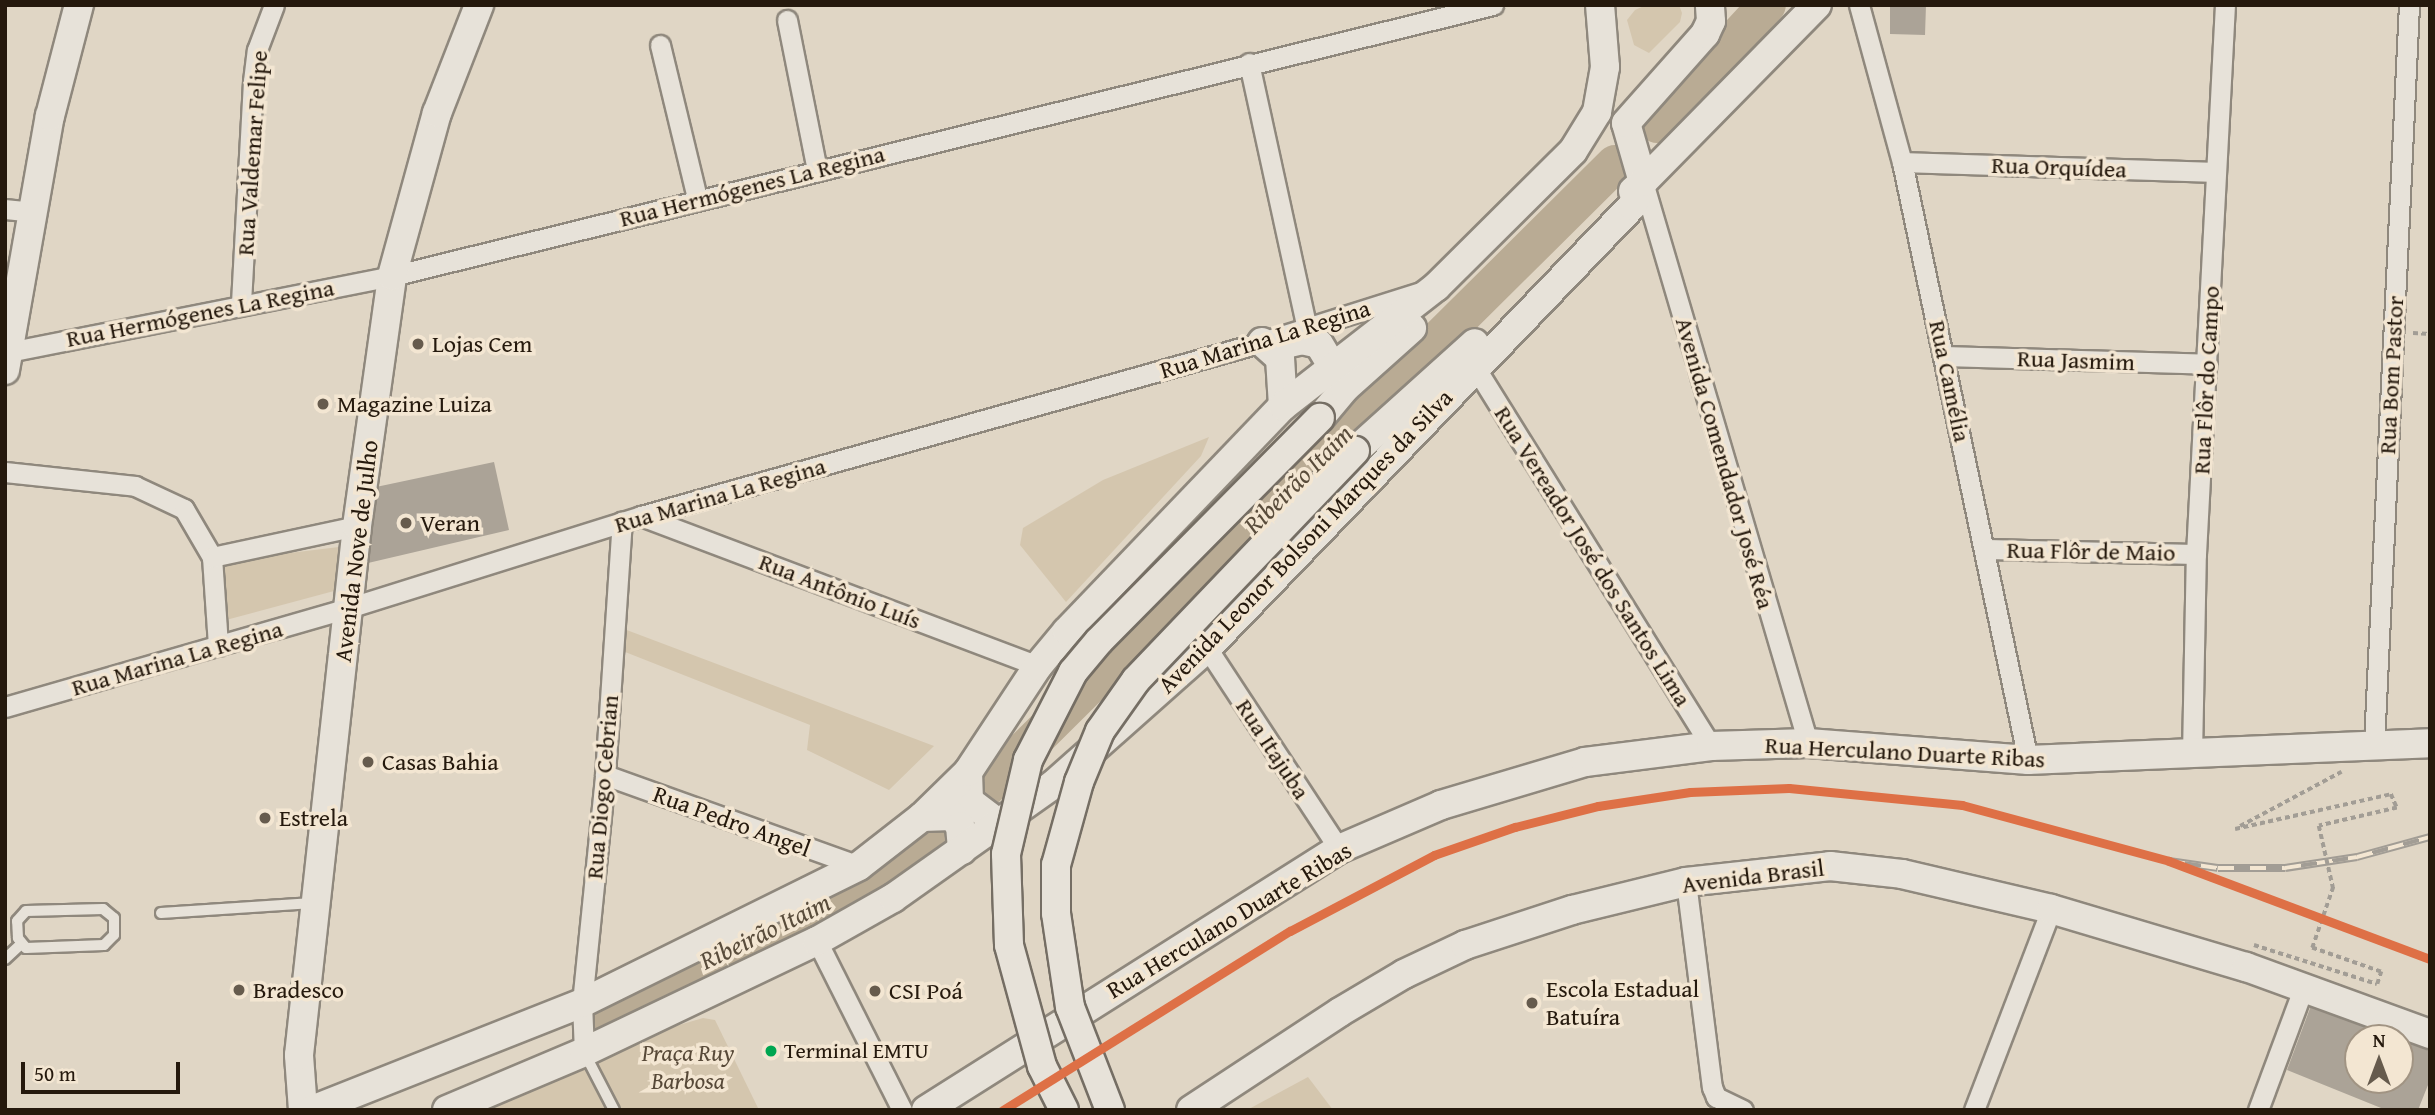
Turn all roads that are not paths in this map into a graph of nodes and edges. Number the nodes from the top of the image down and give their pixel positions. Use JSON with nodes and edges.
{"nodes":[{"id":1,"x":79,"y":5,"type":"edge"},
{"id":2,"x":274,"y":5,"type":"edge"},
{"id":3,"x":480,"y":5,"type":"edge"},
{"id":4,"x":1493,"y":5,"type":"edge"},
{"id":5,"x":1600,"y":5,"type":"edge"},
{"id":6,"x":1710,"y":5,"type":"edge"},
{"id":7,"x":1817,"y":5,"type":"edge"},
{"id":8,"x":1859,"y":5,"type":"edge"},
{"id":9,"x":2225,"y":5,"type":"edge"},
{"id":10,"x":2409,"y":5,"type":"edge"},
{"id":11,"x":787,"y":20,"type":"dead end"},
{"id":12,"x":660,"y":46,"type":"dead end"},
{"id":13,"x":1250,"y":63,"type":"junction"},
{"id":14,"x":1597,"y":112,"type":"junction"},
{"id":15,"x":1902,"y":162,"type":"junction"},
{"id":16,"x":1639,"y":169,"type":"junction"},
{"id":17,"x":817,"y":170,"type":"junction"},
{"id":18,"x":2216,"y":172,"type":"junction"},
{"id":19,"x":696,"y":198,"type":"junction"},
{"id":20,"x":19,"y":210,"type":"edge"},
{"id":21,"x":392,"y":276,"type":"junction"},
{"id":22,"x":241,"y":303,"type":"junction"},
{"id":23,"x":1420,"y":308,"type":"junction"},
{"id":24,"x":1307,"y":328,"type":"junction"},
{"id":25,"x":1267,"y":344,"type":"junction"},
{"id":26,"x":1945,"y":356,"type":"junction"},
{"id":27,"x":7,"y":361,"type":"edge"},
{"id":28,"x":2207,"y":364,"type":"junction"},
{"id":29,"x":1475,"y":367,"type":"junction"},
{"id":30,"x":1339,"y":376,"type":"junction"},
{"id":31,"x":1283,"y":406,"type":"junction"},
{"id":32,"x":5,"y":472,"type":"edge"},
{"id":33,"x":632,"y":519,"type":"junction"},
{"id":34,"x":357,"y":526,"type":"junction"},
{"id":35,"x":1986,"y":549,"type":"junction"},
{"id":36,"x":2196,"y":554,"type":"junction"},
{"id":37,"x":212,"y":557,"type":"junction"},
{"id":38,"x":348,"y":608,"type":"junction"},
{"id":39,"x":218,"y":646,"type":"junction"},
{"id":40,"x":1207,"y":648,"type":"junction"},
{"id":41,"x":1038,"y":666,"type":"junction"},
{"id":42,"x":5,"y":707,"type":"edge"},
{"id":43,"x":1808,"y":743,"type":"junction"},
{"id":44,"x":2430,"y":743,"type":"edge"},
{"id":45,"x":2375,"y":744,"type":"junction"},
{"id":46,"x":1710,"y":746,"type":"junction"},
{"id":47,"x":2192,"y":755,"type":"junction"},
{"id":48,"x":2028,"y":760,"type":"junction"},
{"id":49,"x":968,"y":772,"type":"junction"},
{"id":50,"x":605,"y":775,"type":"junction"},
{"id":51,"x":922,"y":817,"type":"junction"},
{"id":52,"x":999,"y":824,"type":"junction"},
{"id":53,"x":1339,"y":849,"type":"junction"},
{"id":54,"x":962,"y":850,"type":"junction"},
{"id":55,"x":859,"y":866,"type":"junction"},
{"id":56,"x":1686,"y":882,"type":"junction"},
{"id":57,"x":317,"y":903,"type":"junction"},
{"id":58,"x":2051,"y":909,"type":"junction"},
{"id":59,"x":161,"y":913,"type":"dead end"},
{"id":60,"x":817,"y":941,"type":"junction"},
{"id":61,"x":21,"y":944,"type":"junction"},
{"id":62,"x":5,"y":959,"type":"edge"},
{"id":63,"x":2304,"y":986,"type":"junction"},
{"id":64,"x":582,"y":1003,"type":"junction"},
{"id":65,"x":2430,"y":1034,"type":"edge"},
{"id":66,"x":584,"y":1052,"type":"junction"},
{"id":67,"x":303,"y":1110,"type":"edge"},
{"id":68,"x":313,"y":1110,"type":"edge"},
{"id":69,"x":447,"y":1110,"type":"edge"},
{"id":70,"x":614,"y":1110,"type":"edge"},
{"id":71,"x":902,"y":1110,"type":"edge"},
{"id":72,"x":926,"y":1110,"type":"edge"},
{"id":73,"x":1064,"y":1110,"type":"edge"},
{"id":74,"x":1110,"y":1110,"type":"edge"},
{"id":75,"x":1191,"y":1110,"type":"edge"},
{"id":76,"x":1743,"y":1110,"type":"edge"},
{"id":77,"x":1973,"y":1110,"type":"edge"},
{"id":78,"x":2258,"y":1110,"type":"edge"}],
"edges":[{"from":1,"to":20,"type":"main road"},
{"from":2,"to":22,"type":"street","name":"Rua Valdemar Felipe"},
{"from":3,"to":21,"type":"main road","name":"Avenida Nove de Julho"},
{"from":4,"to":13,"type":"street","name":"Rua Hermógenes La Regina"},
{"from":5,"to":14,"type":"main road"},
{"from":6,"to":16,"type":"main road"},
{"from":7,"to":16,"type":"main road","name":"Avenida Leonor Bolsoni Marques da Silva"},
{"from":8,"to":15,"type":"street","name":"Rua Camélia"},
{"from":9,"to":18,"type":"street","name":"Rua Flôr do Campo"},
{"from":10,"to":45,"type":"street","name":"Rua Bom Pastor"},
{"from":11,"to":17,"type":"street"},
{"from":12,"to":19,"type":"street"},
{"from":13,"to":17,"type":"street","name":"Rua Hermógenes La Regina"},
{"from":13,"to":24,"type":"street"},
{"from":14,"to":23,"type":"main road"},
{"from":14,"to":23,"type":"main road"},
{"from":15,"to":18,"type":"street","name":"Rua Orquídea"},
{"from":15,"to":26,"type":"street","name":"Rua Camélia"},
{"from":16,"to":29,"type":"main road","name":"Avenida Leonor Bolsoni Marques da Silva"},
{"from":16,"to":43,"type":"street","name":"Avenida Comendador José Réa"},
{"from":16,"to":74,"type":"main road","name":"Avenida Leonor Bolsoni Marques da Silva","bridge":true},
{"from":17,"to":19,"type":"street","name":"Rua Hermógenes La Regina"},
{"from":18,"to":28,"type":"street","name":"Rua Flôr do Campo"},
{"from":19,"to":21,"type":"street","name":"Rua Hermógenes La Regina"},
{"from":20,"to":27,"type":"main road"},
{"from":21,"to":22,"type":"street","name":"Rua Hermógenes La Regina"},
{"from":21,"to":34,"type":"main road","name":"Avenida Nove de Julho"},
{"from":22,"to":27,"type":"street","name":"Rua Hermógenes La Regina"},
{"from":23,"to":24,"type":"street","name":"Rua Marina La Regina"},
{"from":23,"to":30,"type":"main road"},
{"from":24,"to":25,"type":"street","name":"Rua Marina La Regina"},
{"from":25,"to":30,"type":"main road"},
{"from":25,"to":31,"type":"main road"},
{"from":25,"to":33,"type":"street","name":"Rua Marina La Regina"},
{"from":26,"to":28,"type":"street","name":"Rua Jasmim"},
{"from":26,"to":35,"type":"street","name":"Rua Camélia"},
{"from":28,"to":36,"type":"street","name":"Rua Flôr do Campo"},
{"from":29,"to":40,"type":"main road","name":"Avenida Leonor Bolsoni Marques da Silva"},
{"from":29,"to":46,"type":"street","name":"Rua Vereador José dos Santos Lima"},
{"from":30,"to":31,"type":"main road"},
{"from":30,"to":73,"type":"main road","bridge":true},
{"from":31,"to":41,"type":"main road"},
{"from":32,"to":37,"type":"street"},
{"from":33,"to":38,"type":"street","name":"Rua Marina La Regina"},
{"from":33,"to":41,"type":"street","name":"Rua Antônio Luís"},
{"from":33,"to":50,"type":"street","name":"Rua Diogo Cebrian"},
{"from":34,"to":37,"type":"street"},
{"from":34,"to":38,"type":"main road","name":"Avenida Nove de Julho"},
{"from":35,"to":36,"type":"street","name":"Rua Flôr de Maio"},
{"from":35,"to":48,"type":"street","name":"Rua Camélia"},
{"from":36,"to":47,"type":"street","name":"Rua Flôr do Campo"},
{"from":37,"to":39,"type":"street"},
{"from":38,"to":39,"type":"street","name":"Rua Marina La Regina"},
{"from":38,"to":57,"type":"main road","name":"Avenida Nove de Julho"},
{"from":39,"to":42,"type":"street","name":"Rua Marina La Regina"},
{"from":40,"to":52,"type":"main road","name":"Avenida Leonor Bolsoni Marques da Silva"},
{"from":40,"to":53,"type":"street","name":"Rua Itajuba"},
{"from":41,"to":49,"type":"main road"},
{"from":43,"to":46,"type":"main road","name":"Rua Herculano Duarte Ribas"},
{"from":43,"to":48,"type":"main road","name":"Rua Herculano Duarte Ribas"},
{"from":44,"to":45,"type":"main road","name":"Rua Herculano Duarte Ribas"},
{"from":45,"to":47,"type":"main road","name":"Rua Herculano Duarte Ribas"},
{"from":46,"to":53,"type":"main road","name":"Rua Herculano Duarte Ribas"},
{"from":47,"to":48,"type":"main road","name":"Rua Herculano Duarte Ribas"},
{"from":49,"to":51,"type":"main road"},
{"from":49,"to":52,"type":"main road"},
{"from":50,"to":55,"type":"street","name":"Rua Pedro Angel"},
{"from":50,"to":64,"type":"street","name":"Rua Diogo Cebrian"},
{"from":51,"to":54,"type":"main road"},
{"from":51,"to":55,"type":"main road"},
{"from":52,"to":54,"type":"main road","name":"Avenida Leonor Bolsoni Marques da Silva"},
{"from":53,"to":72,"type":"main road","name":"Rua Herculano Duarte Ribas"},
{"from":54,"to":60,"type":"main road","name":"Avenida Leonor Bolsoni Marques da Silva"},
{"from":55,"to":64,"type":"main road"},
{"from":56,"to":58,"type":"main road","name":"Avenida Brasil"},
{"from":56,"to":75,"type":"main road","name":"Avenida Brasil"},
{"from":56,"to":76,"type":"street"},
{"from":57,"to":59,"type":"lane"},
{"from":57,"to":67,"type":"main road","name":"Avenida Nove de Julho"},
{"from":58,"to":63,"type":"main road","name":"Avenida Brasil"},
{"from":58,"to":77,"type":"street"},
{"from":60,"to":66,"type":"main road","name":"Avenida Leonor Bolsoni Marques da Silva"},
{"from":60,"to":71,"type":"street"},
{"from":61,"to":61,"type":"lane"},
{"from":61,"to":62,"type":"lane"},
{"from":63,"to":65,"type":"main road","name":"Avenida Brasil"},
{"from":63,"to":78,"type":"street"},
{"from":64,"to":66,"type":"street","name":"Rua Diogo Cebrian"},
{"from":64,"to":68,"type":"main road"},
{"from":66,"to":69,"type":"main road","name":"Avenida Leonor Bolsoni Marques da Silva"},
{"from":66,"to":70,"type":"lane"}]}
